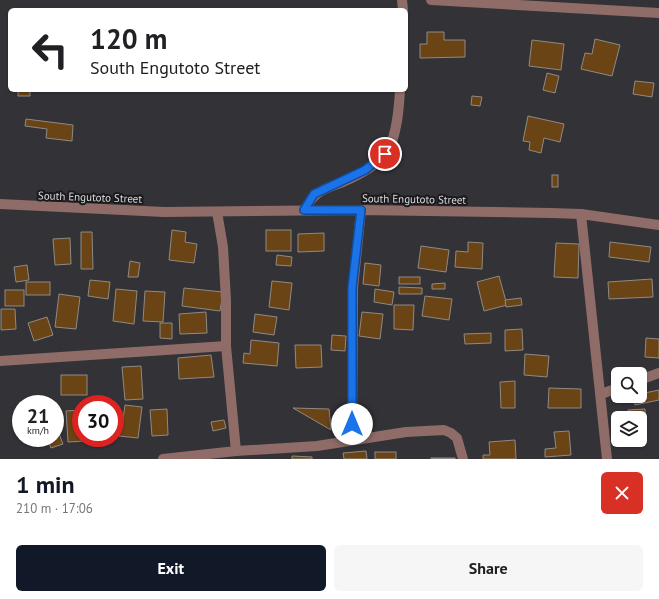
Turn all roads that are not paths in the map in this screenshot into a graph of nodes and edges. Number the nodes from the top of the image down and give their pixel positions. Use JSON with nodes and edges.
{"nodes":[{"id":1,"x":430,"y":0,"type":"edge"},
{"id":2,"x":566,"y":4,"type":"edge"},
{"id":3,"x":659,"y":13,"type":"edge"},
{"id":4,"x":400,"y":92,"type":"edge"},
{"id":5,"x":0,"y":204,"type":"edge"},
{"id":6,"x":304,"y":210,"type":"junction"},
{"id":7,"x":361,"y":210,"type":"junction"},
{"id":8,"x":217,"y":212,"type":"junction"},
{"id":9,"x":581,"y":214,"type":"junction"},
{"id":10,"x":659,"y":224,"type":"edge"},
{"id":11,"x":226,"y":346,"type":"junction"},
{"id":12,"x":0,"y":361,"type":"edge"},
{"id":13,"x":659,"y":373,"type":"edge"},
{"id":14,"x":647,"y":377,"type":"edge"},
{"id":15,"x":611,"y":390,"type":"edge"},
{"id":16,"x":601,"y":394,"type":"junction"},
{"id":17,"x":352,"y":440,"type":"junction"},
{"id":18,"x":236,"y":451,"type":"junction"},
{"id":19,"x":164,"y":459,"type":"edge"},
{"id":20,"x":463,"y":459,"type":"edge"},
{"id":21,"x":608,"y":459,"type":"edge"}],
"edges":[{"from":1,"to":2,"type":"street"},
{"from":2,"to":3,"type":"street"},
{"from":4,"to":6,"type":"street"},
{"from":5,"to":8,"type":"street","name":"South Engutoto Street"},
{"from":6,"to":7,"type":"street","name":"South Engutoto Street"},
{"from":6,"to":8,"type":"street","name":"South Engutoto Street"},
{"from":7,"to":9,"type":"street","name":"South Engutoto Street"},
{"from":7,"to":17,"type":"street"},
{"from":8,"to":11,"type":"street"},
{"from":9,"to":10,"type":"street","name":"South Engutoto Street"},
{"from":9,"to":16,"type":"street"},
{"from":11,"to":12,"type":"street"},
{"from":11,"to":18,"type":"street"},
{"from":13,"to":14,"type":"street"},
{"from":15,"to":16,"type":"street"},
{"from":16,"to":21,"type":"street"},
{"from":17,"to":18,"type":"street"},
{"from":17,"to":20,"type":"street"},
{"from":18,"to":19,"type":"street"}]}
